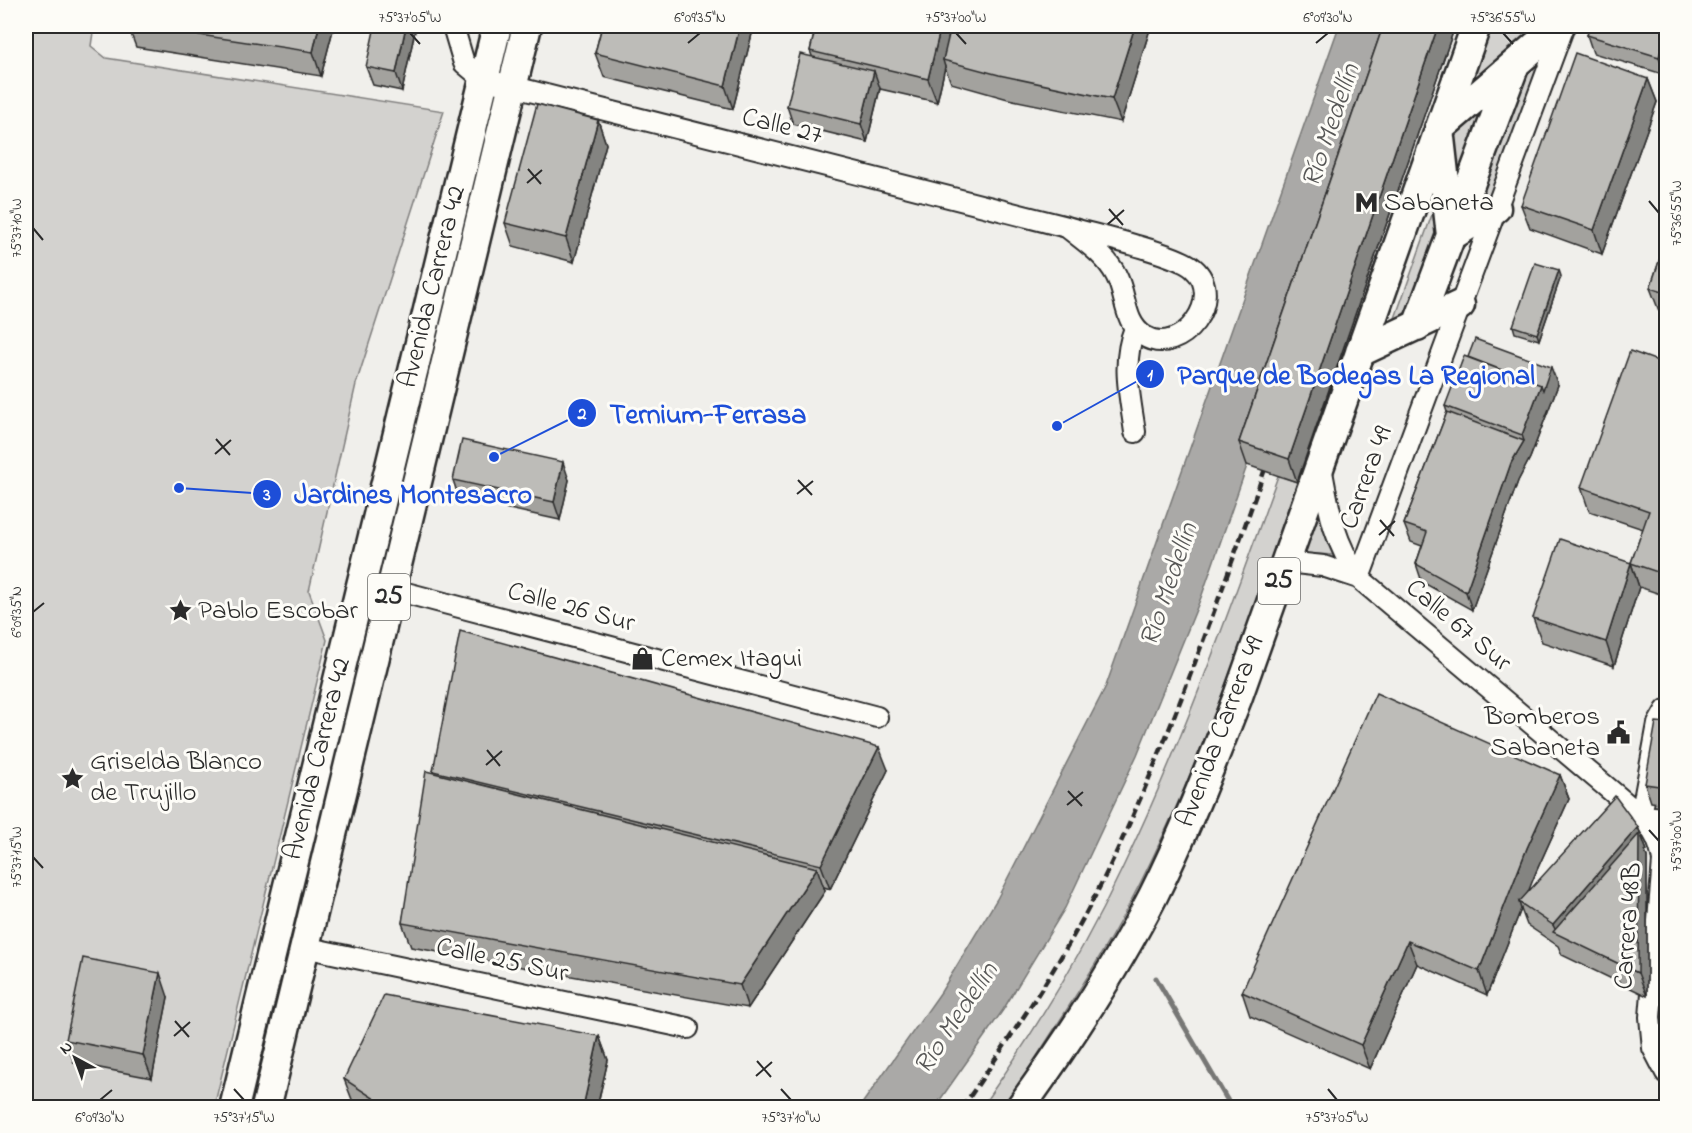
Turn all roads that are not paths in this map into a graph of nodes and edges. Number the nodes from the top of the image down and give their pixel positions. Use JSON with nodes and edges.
{"nodes":[{"id":1,"x":453,"y":26,"type":"edge"},
{"id":2,"x":497,"y":26,"type":"edge"},
{"id":3,"x":527,"y":26,"type":"edge"},
{"id":4,"x":1476,"y":26,"type":"edge"},
{"id":5,"x":1559,"y":26,"type":"edge"},
{"id":6,"x":1564,"y":26,"type":"edge"},
{"id":7,"x":1515,"y":64,"type":"junction"},
{"id":8,"x":483,"y":79,"type":"junction"},
{"id":9,"x":512,"y":87,"type":"junction"},
{"id":10,"x":1439,"y":129,"type":"junction"},
{"id":11,"x":1496,"y":208,"type":"junction"},
{"id":12,"x":1067,"y":227,"type":"junction"},
{"id":13,"x":1451,"y":236,"type":"junction"},
{"id":14,"x":1460,"y":305,"type":"junction"},
{"id":15,"x":1417,"y":326,"type":"junction"},
{"id":16,"x":1135,"y":328,"type":"junction"},
{"id":17,"x":1360,"y":352,"type":"junction"},
{"id":18,"x":1135,"y":432,"type":"dead end"},
{"id":19,"x":1320,"y":464,"type":"junction"},
{"id":20,"x":1286,"y":562,"type":"junction"},
{"id":21,"x":1359,"y":578,"type":"junction"},
{"id":22,"x":391,"y":588,"type":"junction"},
{"id":23,"x":1666,"y":710,"type":"edge"},
{"id":24,"x":877,"y":717,"type":"dead end"},
{"id":25,"x":346,"y":772,"type":"junction"},
{"id":26,"x":1641,"y":816,"type":"junction"},
{"id":27,"x":1666,"y":818,"type":"edge"},
{"id":28,"x":293,"y":860,"type":"junction"},
{"id":29,"x":304,"y":947,"type":"junction"},
{"id":30,"x":688,"y":1028,"type":"dead end"},
{"id":31,"x":1666,"y":1073,"type":"edge"},
{"id":32,"x":234,"y":1107,"type":"edge"},
{"id":33,"x":266,"y":1107,"type":"edge"},
{"id":34,"x":1020,"y":1107,"type":"edge"}],
"edges":[{"from":1,"to":8,"type":"street"},
{"from":2,"to":8,"type":"highway","name":"Avenida Carrera 42","number":"25"},
{"from":3,"to":9,"type":"highway","name":"Avenida Carrera 42","number":"25"},
{"from":4,"to":10,"type":"highway","name":"Avenida Carrera 49","number":"25"},
{"from":5,"to":7,"type":"highway"},
{"from":6,"to":11,"type":"street","name":"Carrera 49"},
{"from":7,"to":10,"type":"highway"},
{"from":7,"to":13,"type":"highway"},
{"from":8,"to":9,"type":"street","name":"Calle 27"},
{"from":8,"to":28,"type":"highway","name":"Avenida Carrera 42","number":"25"},
{"from":9,"to":12,"type":"street","name":"Calle 27"},
{"from":9,"to":22,"type":"highway","name":"Avenida Carrera 42","number":"25"},
{"from":10,"to":13,"type":"highway"},
{"from":10,"to":17,"type":"highway","name":"Avenida Carrera 49","number":"25"},
{"from":11,"to":13,"type":"highway"},
{"from":11,"to":14,"type":"street","name":"Carrera 49"},
{"from":12,"to":16,"type":"street","name":"Calle 27"},
{"from":12,"to":16,"type":"street","name":"Calle 27"},
{"from":13,"to":15,"type":"highway"},
{"from":14,"to":15,"type":"highway"},
{"from":14,"to":21,"type":"street","name":"Carrera 49"},
{"from":15,"to":17,"type":"highway"},
{"from":16,"to":18,"type":"street"},
{"from":17,"to":19,"type":"highway","name":"Avenida Carrera 49","number":"25"},
{"from":19,"to":20,"type":"highway","name":"Avenida Carrera 49","number":"25"},
{"from":19,"to":21,"type":"street","name":"Calle 67 Sur"},
{"from":20,"to":21,"type":"street","name":"Calle 67 Sur"},
{"from":20,"to":34,"type":"highway","name":"Avenida Carrera 49","number":"25"},
{"from":21,"to":26,"type":"street","name":"Calle 67 Sur"},
{"from":22,"to":24,"type":"street","name":"Calle 26 Sur"},
{"from":22,"to":25,"type":"highway","name":"Avenida Carrera 42","number":"25"},
{"from":23,"to":26,"type":"street"},
{"from":25,"to":28,"type":"highway"},
{"from":25,"to":29,"type":"highway","name":"Avenida Carrera 42","number":"25"},
{"from":26,"to":27,"type":"street"},
{"from":26,"to":31,"type":"street","name":"Carrera 48B"},
{"from":28,"to":32,"type":"highway","name":"Avenida Carrera 42","number":"25"},
{"from":29,"to":30,"type":"street","name":"Calle 25 Sur"},
{"from":29,"to":33,"type":"highway","name":"Avenida Carrera 42","number":"25"}]}
